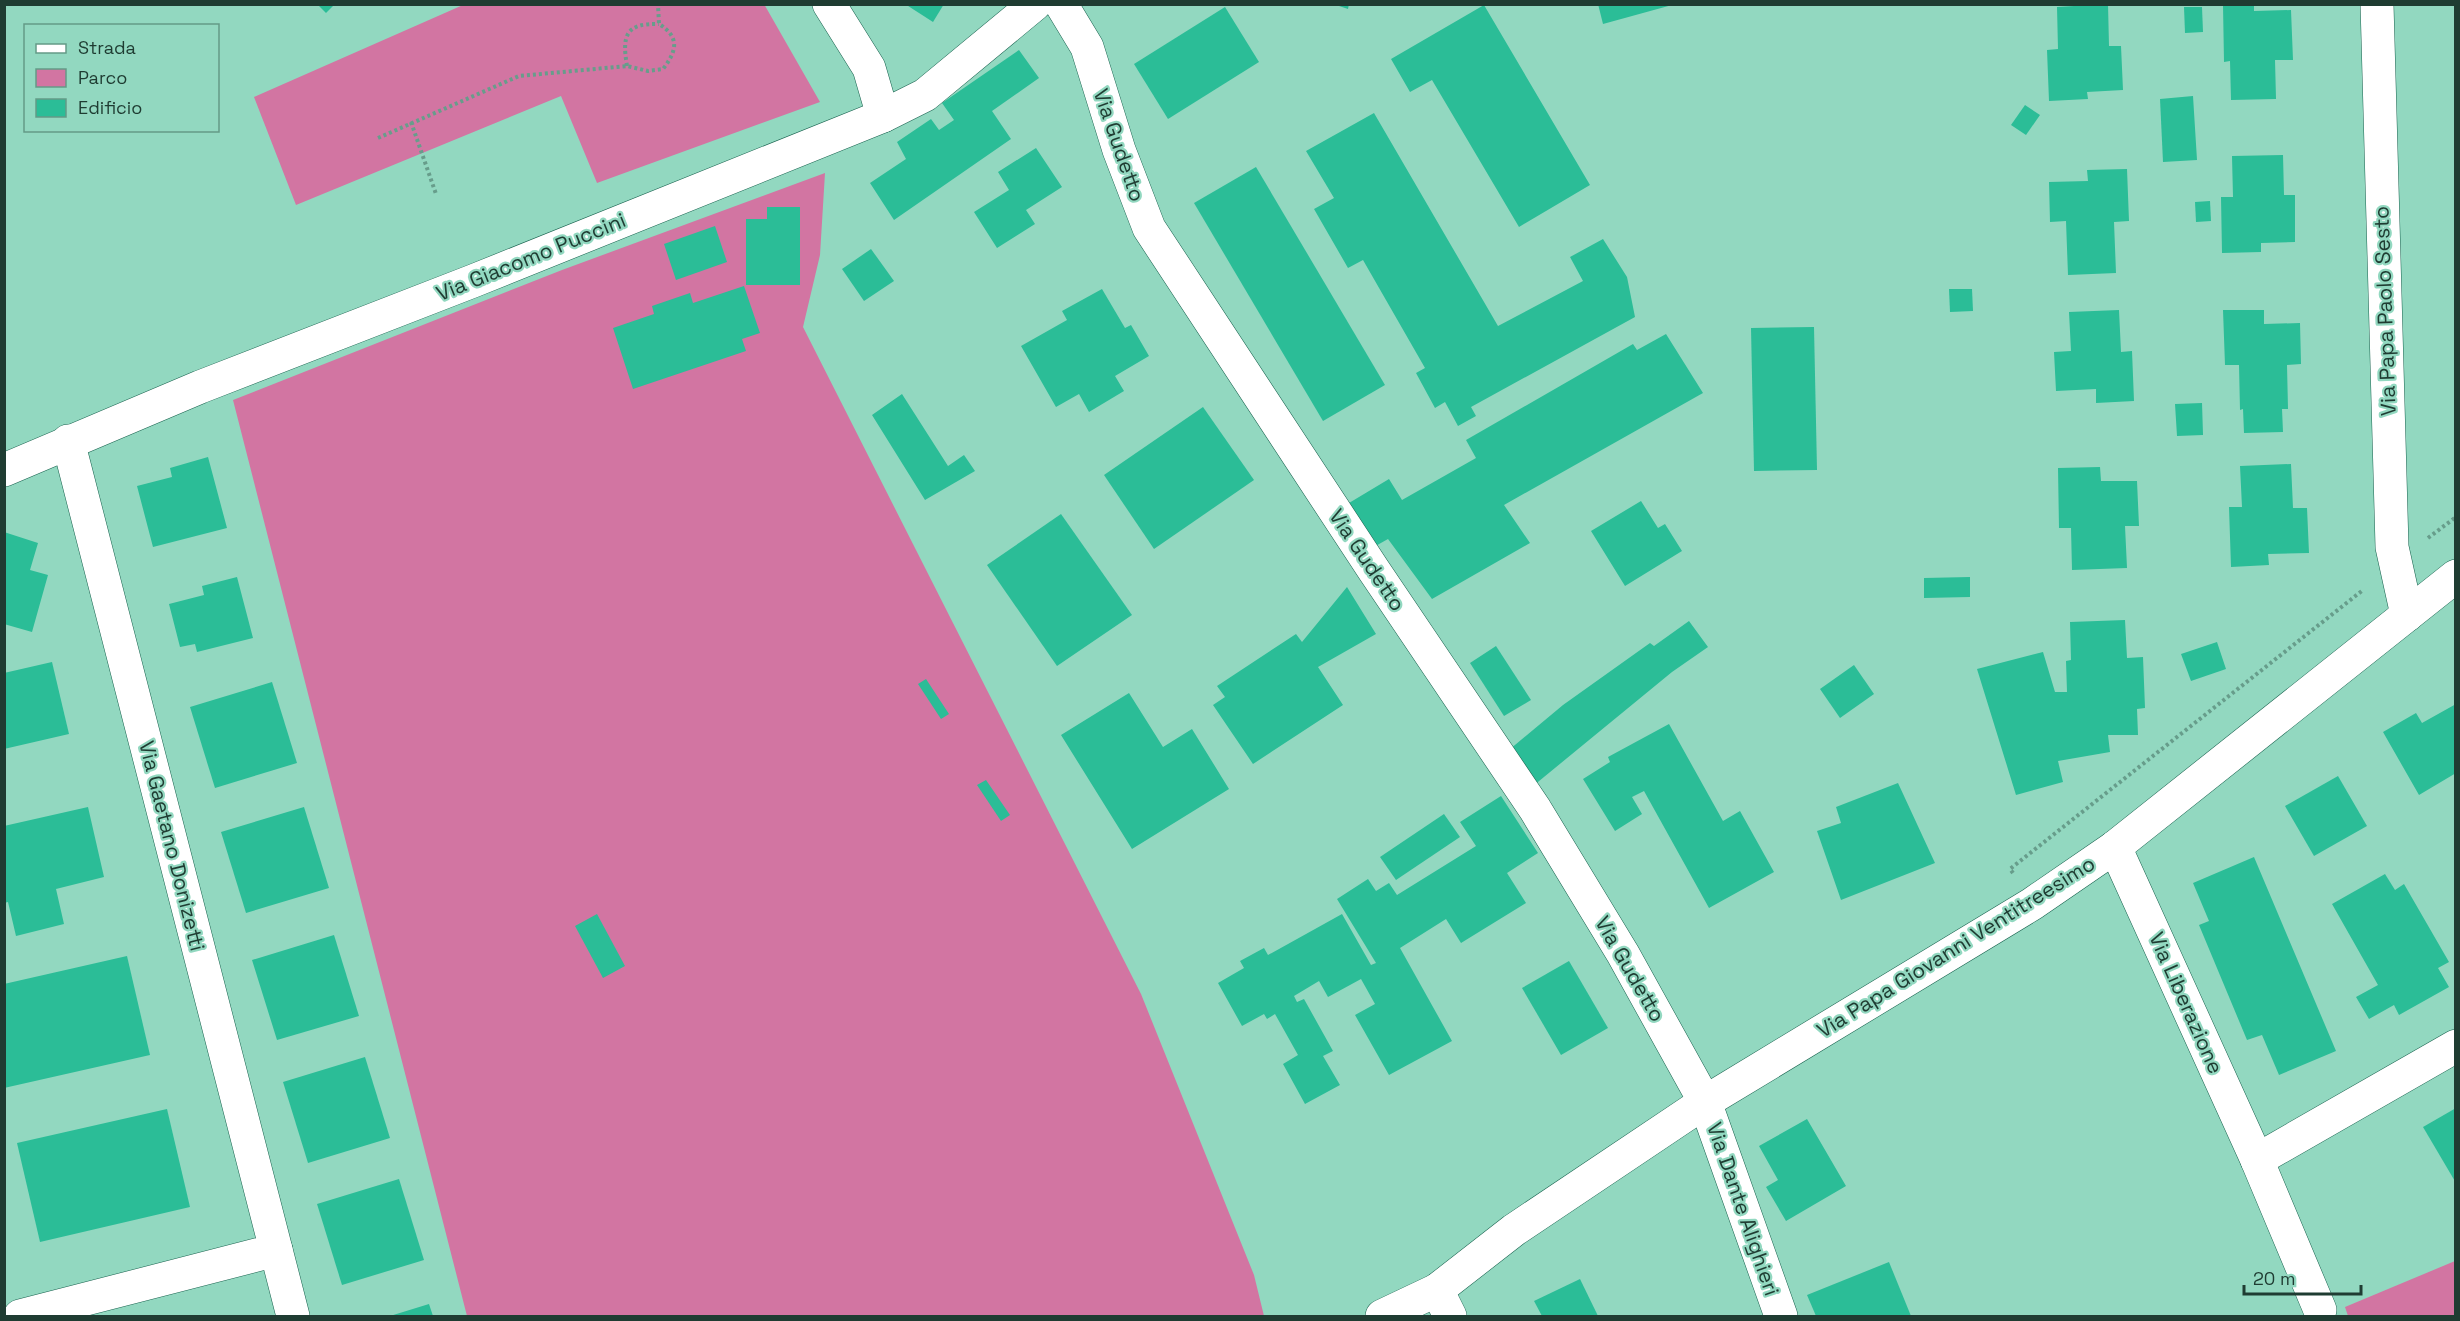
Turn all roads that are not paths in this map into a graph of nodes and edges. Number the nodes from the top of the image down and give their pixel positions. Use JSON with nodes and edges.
{"nodes":[{"id":1,"x":829,"y":4,"type":"edge"},
{"id":2,"x":1035,"y":4,"type":"edge"},
{"id":3,"x":1061,"y":4,"type":"edge"},
{"id":4,"x":2377,"y":4,"type":"edge"},
{"id":5,"x":883,"y":116,"type":"junction"},
{"id":6,"x":68,"y":441,"type":"junction"},
{"id":7,"x":4,"y":470,"type":"edge"},
{"id":8,"x":2456,"y":576,"type":"edge"},
{"id":9,"x":2407,"y":615,"type":"junction"},
{"id":10,"x":2115,"y":847,"type":"junction"},
{"id":11,"x":2456,"y":1046,"type":"edge"},
{"id":12,"x":1705,"y":1102,"type":"junction"},
{"id":13,"x":2257,"y":1160,"type":"junction"},
{"id":14,"x":276,"y":1250,"type":"junction"},
{"id":15,"x":1444,"y":1303,"type":"edge"},
{"id":16,"x":2320,"y":1311,"type":"dead end"},
{"id":17,"x":20,"y":1317,"type":"edge"},
{"id":18,"x":293,"y":1317,"type":"edge"},
{"id":19,"x":1382,"y":1317,"type":"edge"},
{"id":20,"x":1781,"y":1317,"type":"edge"}],
"edges":[{"from":1,"to":5,"type":"street"},
{"from":2,"to":5,"type":"street","name":"Via Giacomo Puccini"},
{"from":3,"to":12,"type":"street","name":"Via Gudetto"},
{"from":4,"to":9,"type":"street","name":"Via Papa Paolo Sesto"},
{"from":5,"to":6,"type":"street","name":"Via Giacomo Puccini"},
{"from":6,"to":7,"type":"street","name":"Via Giacomo Puccini"},
{"from":6,"to":14,"type":"street","name":"Via Gaetano Donizetti"},
{"from":8,"to":9,"type":"street","name":"Via Papa Giovanni Ventitreesimo"},
{"from":9,"to":10,"type":"street","name":"Via Papa Giovanni Ventitreesimo"},
{"from":10,"to":12,"type":"street","name":"Via Papa Giovanni Ventitreesimo"},
{"from":10,"to":13,"type":"street","name":"Via Liberazione"},
{"from":11,"to":13,"type":"street"},
{"from":12,"to":15,"type":"street","name":"Via Papa Giovanni Ventitreesimo"},
{"from":12,"to":20,"type":"street","name":"Via Dante Alighieri"},
{"from":13,"to":16,"type":"street","name":"Via Liberazione"},
{"from":14,"to":17,"type":"street"},
{"from":14,"to":18,"type":"street","name":"Via Gaetano Donizetti"},
{"from":15,"to":19,"type":"street","name":"Via Papa Giovanni Ventitreesimo"}]}
